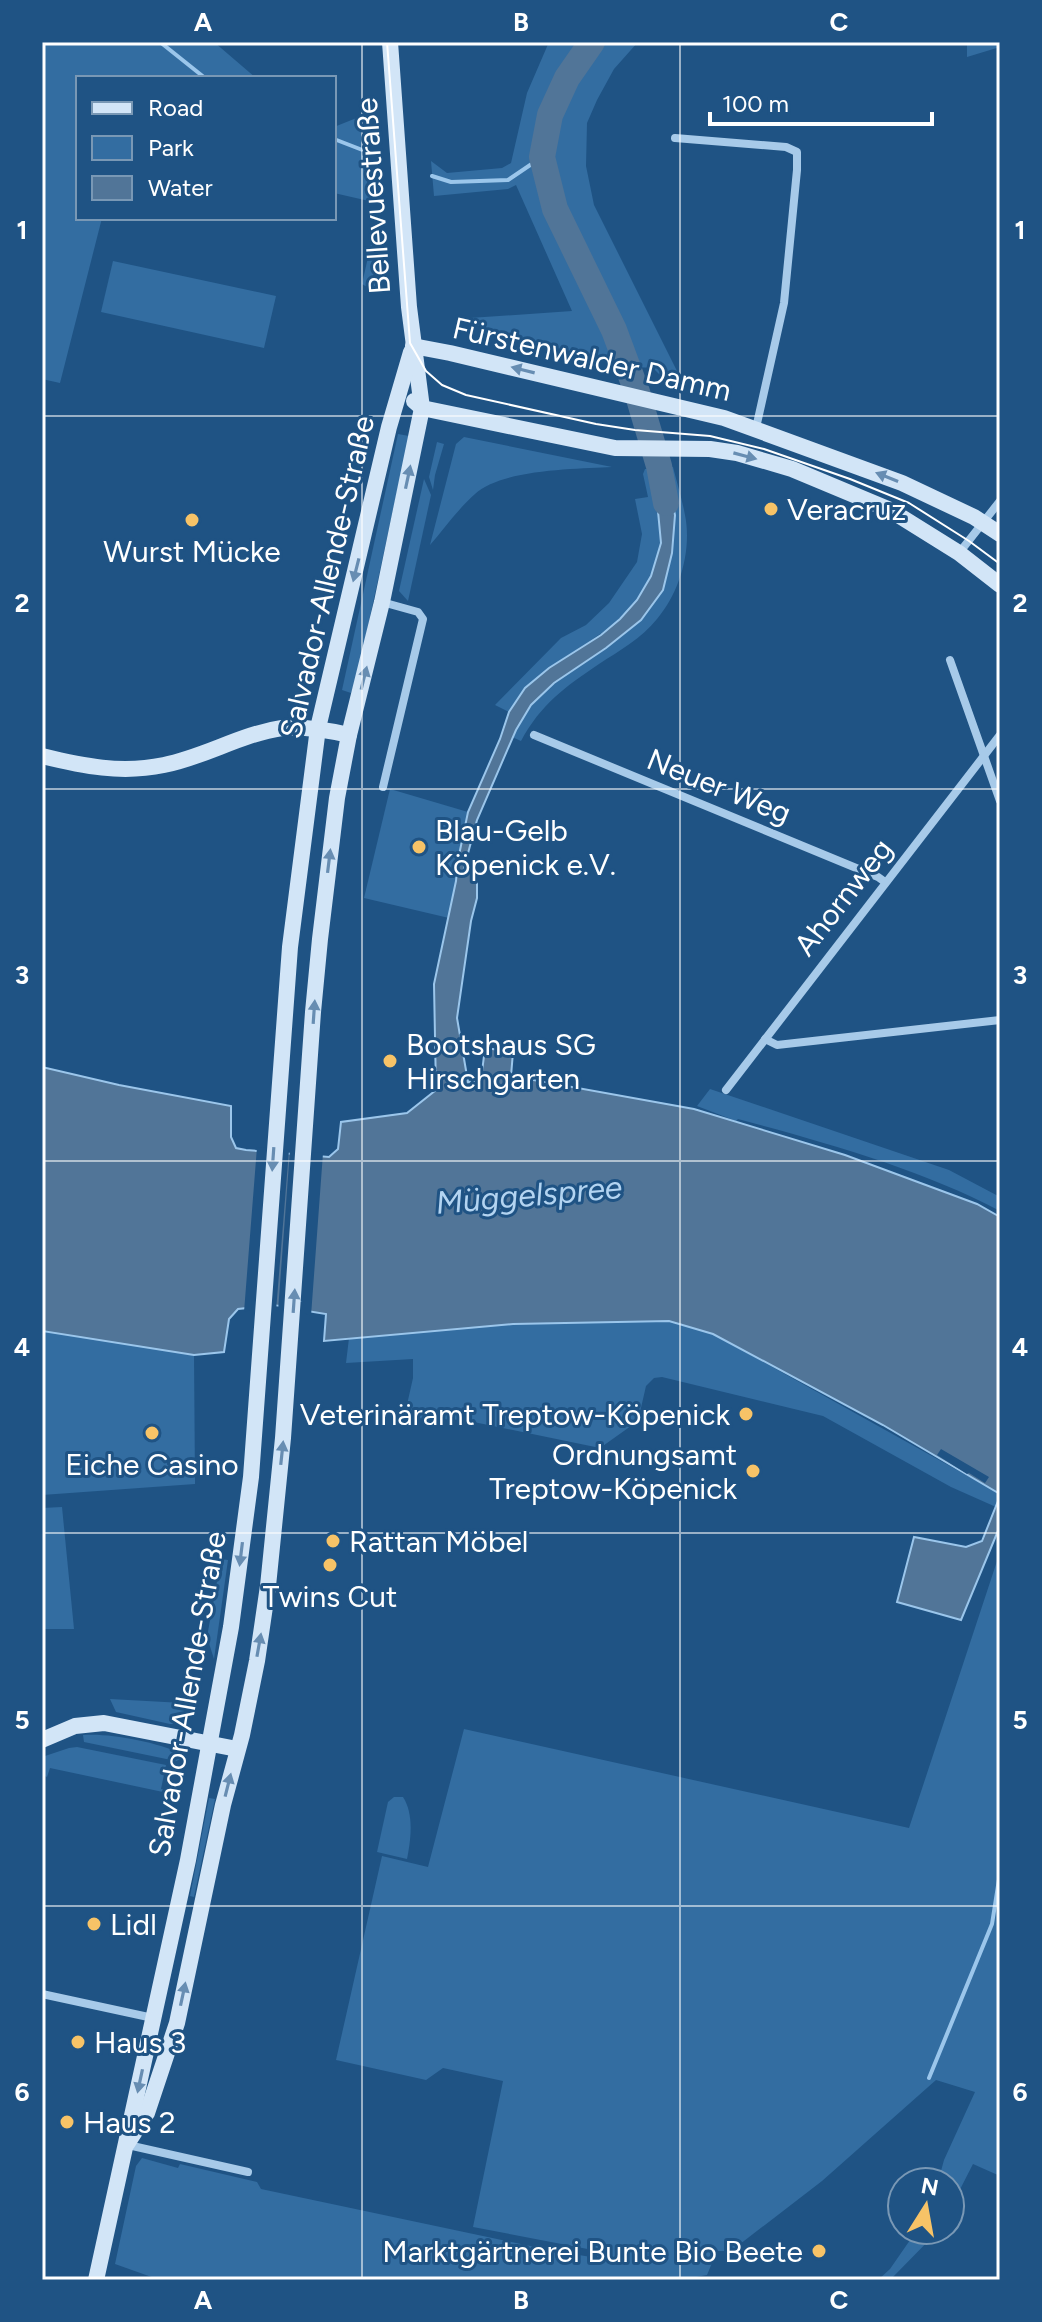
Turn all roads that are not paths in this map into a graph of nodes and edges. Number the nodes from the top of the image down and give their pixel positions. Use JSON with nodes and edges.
{"nodes":[{"id":1,"x":390,"y":42,"type":"edge"},
{"id":2,"x":675,"y":138,"type":"dead end"},
{"id":3,"x":413,"y":346,"type":"junction"},
{"id":4,"x":400,"y":390,"type":"junction"},
{"id":5,"x":422,"y":408,"type":"junction"},
{"id":6,"x":756,"y":428,"type":"junction"},
{"id":7,"x":1000,"y":501,"type":"edge"},
{"id":8,"x":983,"y":522,"type":"junction"},
{"id":9,"x":1000,"y":534,"type":"edge"},
{"id":10,"x":959,"y":553,"type":"junction"},
{"id":11,"x":1000,"y":585,"type":"edge"},
{"id":12,"x":382,"y":602,"type":"junction"},
{"id":13,"x":950,"y":660,"type":"dead end"},
{"id":14,"x":318,"y":728,"type":"junction"},
{"id":15,"x":349,"y":735,"type":"junction"},
{"id":16,"x":534,"y":735,"type":"dead end"},
{"id":17,"x":1000,"y":735,"type":"edge"},
{"id":18,"x":984,"y":755,"type":"junction"},
{"id":19,"x":42,"y":756,"type":"edge"},
{"id":20,"x":383,"y":787,"type":"dead end"},
{"id":21,"x":1000,"y":801,"type":"edge"},
{"id":22,"x":885,"y":882,"type":"junction"},
{"id":23,"x":1000,"y":1020,"type":"edge"},
{"id":24,"x":765,"y":1039,"type":"junction"},
{"id":25,"x":726,"y":1090,"type":"dead end"},
{"id":26,"x":42,"y":1740,"type":"edge"},
{"id":27,"x":210,"y":1744,"type":"junction"},
{"id":28,"x":237,"y":1749,"type":"junction"},
{"id":29,"x":42,"y":1994,"type":"edge"},
{"id":30,"x":153,"y":2018,"type":"junction"},
{"id":31,"x":127,"y":2144,"type":"junction"},
{"id":32,"x":248,"y":2172,"type":"dead end"},
{"id":33,"x":96,"y":2280,"type":"edge"}],
"edges":[{"from":1,"to":3,"type":"main road","name":"Bellevuestraße"},
{"from":2,"to":6,"type":"street","name":"Fürstenwalder Damm"},
{"from":3,"to":4,"type":"main road","name":"Salvador-Allende-Straße"},
{"from":3,"to":5,"type":"main road","name":"Salvador-Allende-Straße"},
{"from":6,"to":3,"type":"main road","name":"Fürstenwalder Damm","one_way":true},
{"from":4,"to":5,"type":"main road","name":"Fürstenwalder Damm"},
{"from":4,"to":14,"type":"main road","name":"Salvador-Allende-Straße","one_way":true},
{"from":5,"to":10,"type":"main road","name":"Fürstenwalder Damm","one_way":true},
{"from":12,"to":5,"type":"main road","name":"Salvador-Allende-Straße","one_way":true},
{"from":8,"to":6,"type":"main road","name":"Fürstenwalder Damm","one_way":true},
{"from":7,"to":8,"type":"street"},
{"from":8,"to":9,"type":"main road","name":"Fürstenwalder Damm"},
{"from":8,"to":10,"type":"street"},
{"from":10,"to":11,"type":"main road","name":"Fürstenwalder Damm"},
{"from":15,"to":12,"type":"main road","name":"Salvador-Allende-Straße","one_way":true},
{"from":12,"to":20,"type":"street","name":"Salvador-Allende-Straße"},
{"from":13,"to":18,"type":"street"},
{"from":14,"to":15,"type":"main road"},
{"from":14,"to":19,"type":"main road"},
{"from":14,"to":27,"type":"main road","name":"Salvador-Allende-Straße","one_way":true},
{"from":28,"to":15,"type":"main road","name":"Salvador-Allende-Straße","one_way":true},
{"from":16,"to":22,"type":"street","name":"Neuer Weg"},
{"from":17,"to":18,"type":"street","name":"Ahornweg"},
{"from":18,"to":21,"type":"street"},
{"from":18,"to":22,"type":"street","name":"Ahornweg"},
{"from":22,"to":24,"type":"street","name":"Ahornweg"},
{"from":23,"to":24,"type":"street"},
{"from":24,"to":25,"type":"street","name":"Ahornweg"},
{"from":26,"to":27,"type":"main road"},
{"from":27,"to":28,"type":"main road"},
{"from":27,"to":30,"type":"main road","name":"Salvador-Allende-Straße"},
{"from":31,"to":28,"type":"main road","name":"Salvador-Allende-Straße","one_way":true},
{"from":29,"to":30,"type":"street"},
{"from":30,"to":31,"type":"main road","name":"Salvador-Allende-Straße","one_way":true},
{"from":31,"to":32,"type":"street"},
{"from":31,"to":33,"type":"main road","name":"Salvador-Allende-Straße"}]}
